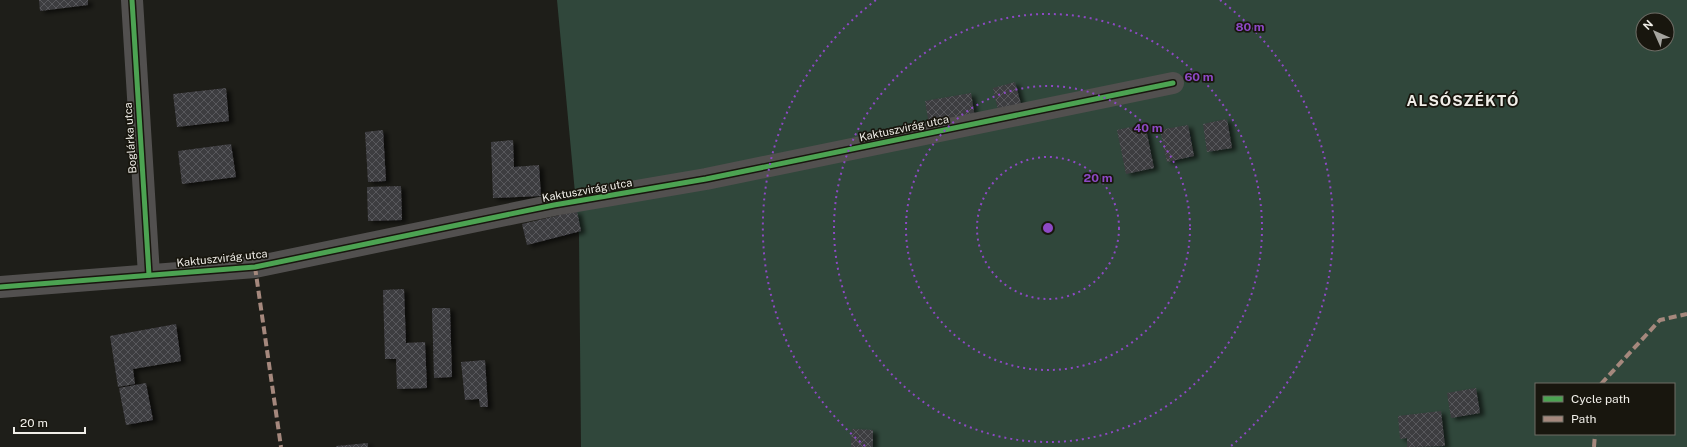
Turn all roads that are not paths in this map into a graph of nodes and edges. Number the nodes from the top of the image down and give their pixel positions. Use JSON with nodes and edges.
{"nodes":[{"id":1,"x":132,"y":0,"type":"edge"},
{"id":2,"x":1173,"y":83,"type":"dead end"},
{"id":3,"x":149,"y":275,"type":"junction"},
{"id":4,"x":0,"y":287,"type":"edge"}],
"edges":[{"from":1,"to":3,"type":"street","name":"Boglárka utca"},
{"from":2,"to":3,"type":"street","name":"Kaktuszvirág utca"},
{"from":3,"to":4,"type":"street","name":"Kaktuszvirág utca"}]}
